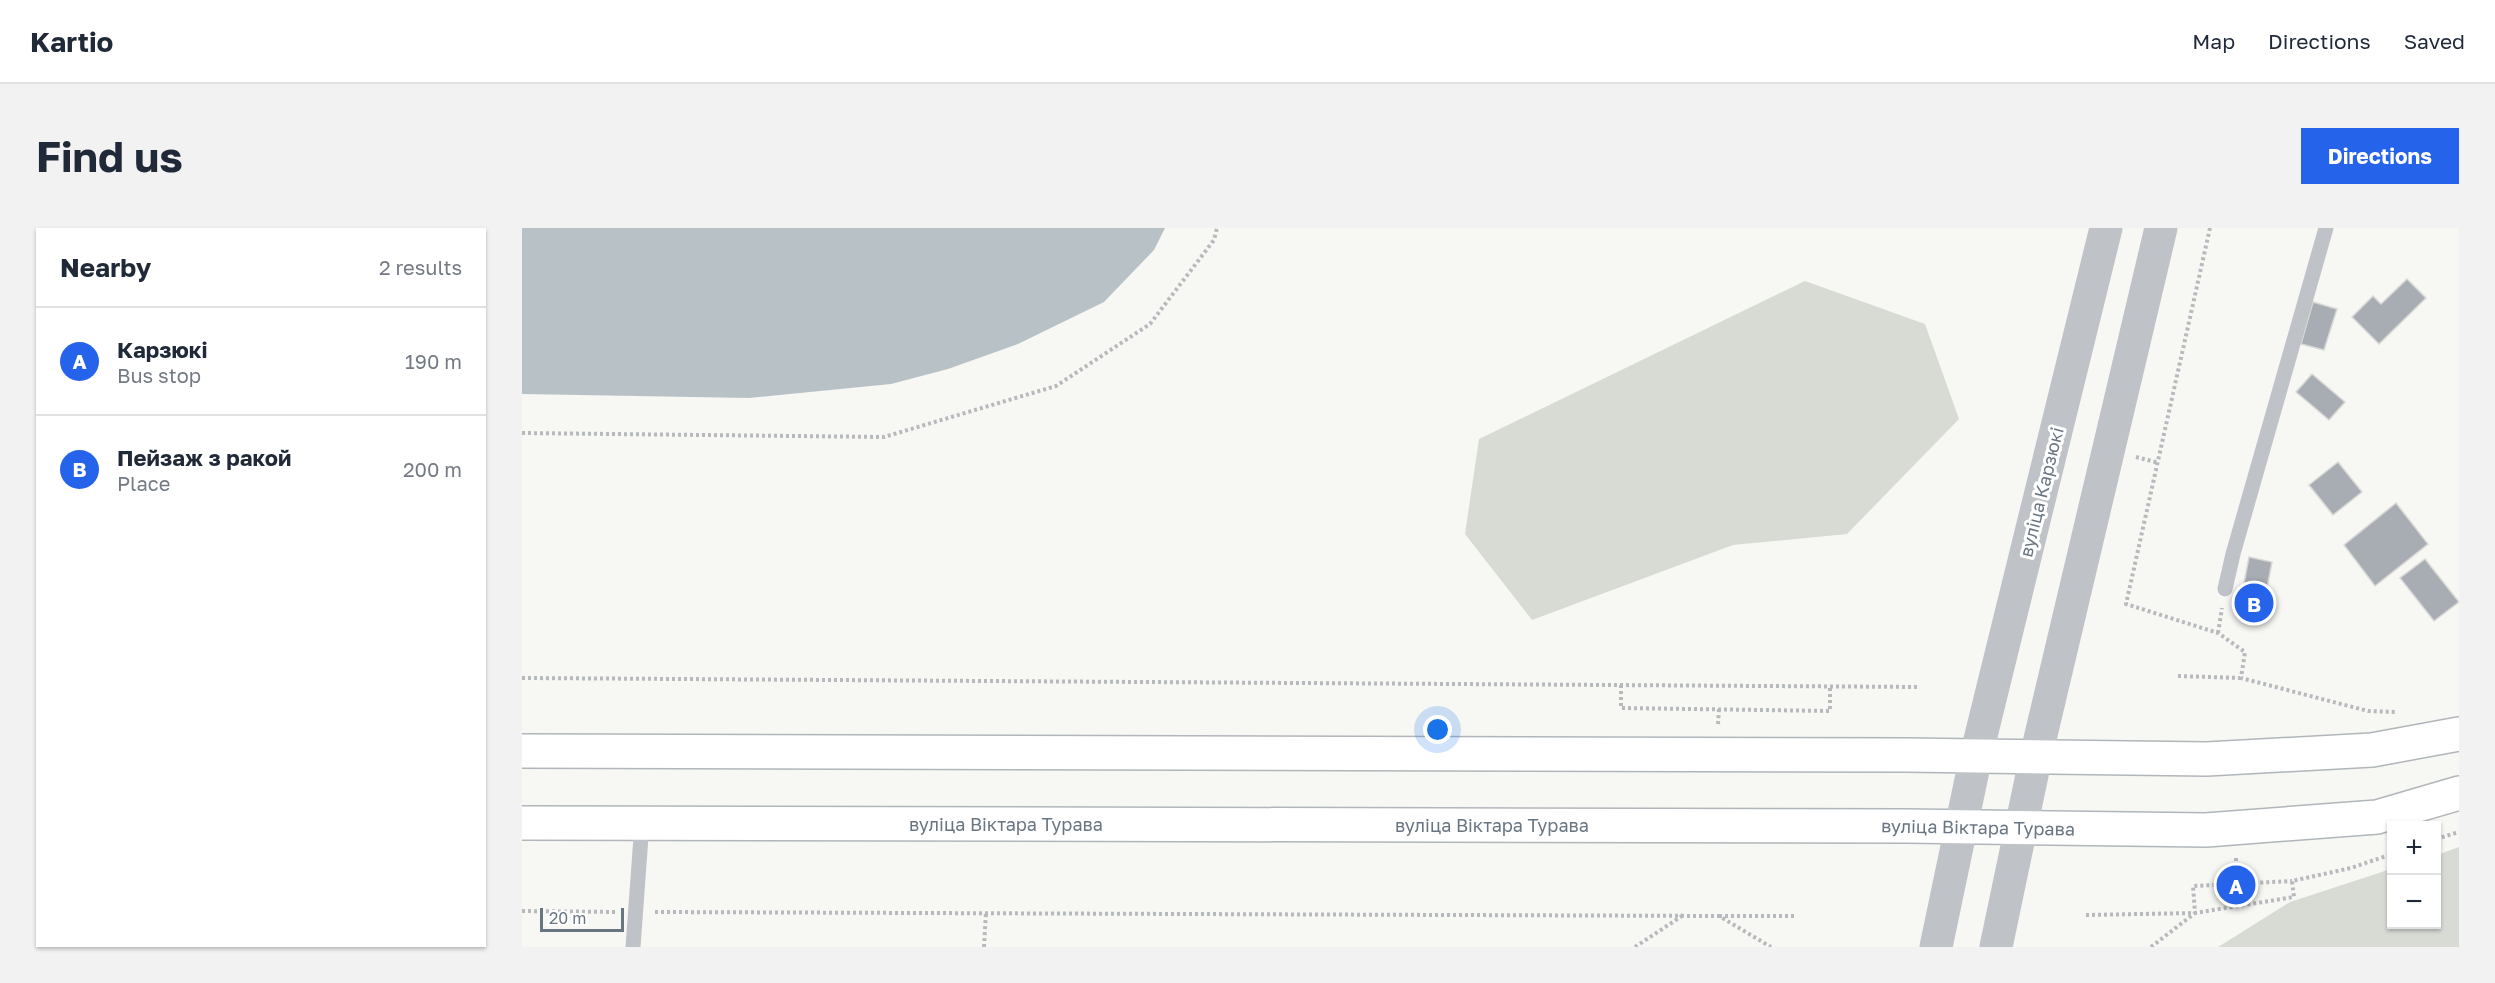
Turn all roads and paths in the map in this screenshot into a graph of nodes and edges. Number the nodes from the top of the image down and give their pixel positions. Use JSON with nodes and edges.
{"nodes":[{"id":1,"x":1217,"y":228,"type":"edge"},
{"id":2,"x":2106,"y":228,"type":"edge"},
{"id":3,"x":2161,"y":228,"type":"edge"},
{"id":4,"x":2210,"y":228,"type":"edge"},
{"id":5,"x":2326,"y":228,"type":"edge"},
{"id":6,"x":522,"y":433,"type":"edge"},
{"id":7,"x":2225,"y":589,"type":"dead end"},
{"id":8,"x":2178,"y":676,"type":"dead end"},
{"id":9,"x":522,"y":678,"type":"edge"},
{"id":10,"x":2241,"y":678,"type":"junction"},
{"id":11,"x":1621,"y":685,"type":"junction"},
{"id":12,"x":1830,"y":686,"type":"junction"},
{"id":13,"x":1920,"y":687,"type":"dead end"},
{"id":14,"x":2400,"y":712,"type":"dead end"},
{"id":15,"x":2459,"y":734,"type":"edge"},
{"id":16,"x":522,"y":752,"type":"edge"},
{"id":17,"x":1976,"y":756,"type":"junction"},
{"id":18,"x":2036,"y":756,"type":"junction"},
{"id":19,"x":2459,"y":794,"type":"edge"},
{"id":20,"x":522,"y":823,"type":"edge"},
{"id":21,"x":642,"y":823,"type":"junction"},
{"id":22,"x":1960,"y":827,"type":"junction"},
{"id":23,"x":2021,"y":828,"type":"junction"},
{"id":24,"x":2459,"y":832,"type":"edge"},
{"id":25,"x":2441,"y":837,"type":"edge"},
{"id":26,"x":2387,"y":855,"type":"edge"},
{"id":27,"x":2292,"y":881,"type":"junction"},
{"id":28,"x":522,"y":911,"type":"edge"},
{"id":29,"x":634,"y":912,"type":"junction"},
{"id":30,"x":986,"y":912,"type":"junction"},
{"id":31,"x":2195,"y":913,"type":"junction"},
{"id":32,"x":2086,"y":915,"type":"dead end"},
{"id":33,"x":1682,"y":916,"type":"junction"},
{"id":34,"x":1719,"y":916,"type":"junction"},
{"id":35,"x":1797,"y":916,"type":"dead end"},
{"id":36,"x":633,"y":947,"type":"edge"},
{"id":37,"x":984,"y":947,"type":"edge"},
{"id":38,"x":1635,"y":947,"type":"edge"},
{"id":39,"x":1771,"y":947,"type":"edge"},
{"id":40,"x":1936,"y":947,"type":"edge"},
{"id":41,"x":1996,"y":947,"type":"edge"},
{"id":42,"x":2151,"y":947,"type":"edge"}],
"edges":[{"from":1,"to":6,"type":"path"},
{"from":2,"to":17,"type":"street","name":"вуліца Карзюкі"},
{"from":3,"to":18,"type":"street"},
{"from":4,"to":10,"type":"path"},
{"from":5,"to":7,"type":"lane"},
{"from":8,"to":10,"type":"path"},
{"from":9,"to":11,"type":"path"},
{"from":10,"to":14,"type":"path"},
{"from":11,"to":12,"type":"path"},
{"from":11,"to":12,"type":"path"},
{"from":12,"to":13,"type":"path"},
{"from":15,"to":18,"type":"main road"},
{"from":16,"to":17,"type":"main road"},
{"from":17,"to":18,"type":"main road"},
{"from":17,"to":22,"type":"street","name":"вуліца Карзюкі"},
{"from":18,"to":23,"type":"street"},
{"from":19,"to":23,"type":"main road","name":"вуліца Віктара Турава"},
{"from":20,"to":21,"type":"main road","name":"вуліца Віктара Турава"},
{"from":21,"to":22,"type":"main road","name":"вуліца Віктара Турава"},
{"from":21,"to":29,"type":"lane"},
{"from":22,"to":23,"type":"main road","name":"вуліца Віктара Турава"},
{"from":22,"to":40,"type":"street","name":"вуліца Карзюкі"},
{"from":23,"to":41,"type":"street"},
{"from":24,"to":25,"type":"path"},
{"from":26,"to":27,"type":"path"},
{"from":27,"to":31,"type":"path"},
{"from":27,"to":31,"type":"path"},
{"from":28,"to":29,"type":"path"},
{"from":29,"to":30,"type":"path"},
{"from":29,"to":36,"type":"lane"},
{"from":30,"to":33,"type":"path"},
{"from":30,"to":37,"type":"path"},
{"from":31,"to":32,"type":"path"},
{"from":31,"to":42,"type":"path"},
{"from":33,"to":34,"type":"path"},
{"from":33,"to":38,"type":"path"},
{"from":34,"to":35,"type":"path"},
{"from":34,"to":39,"type":"path"}]}
